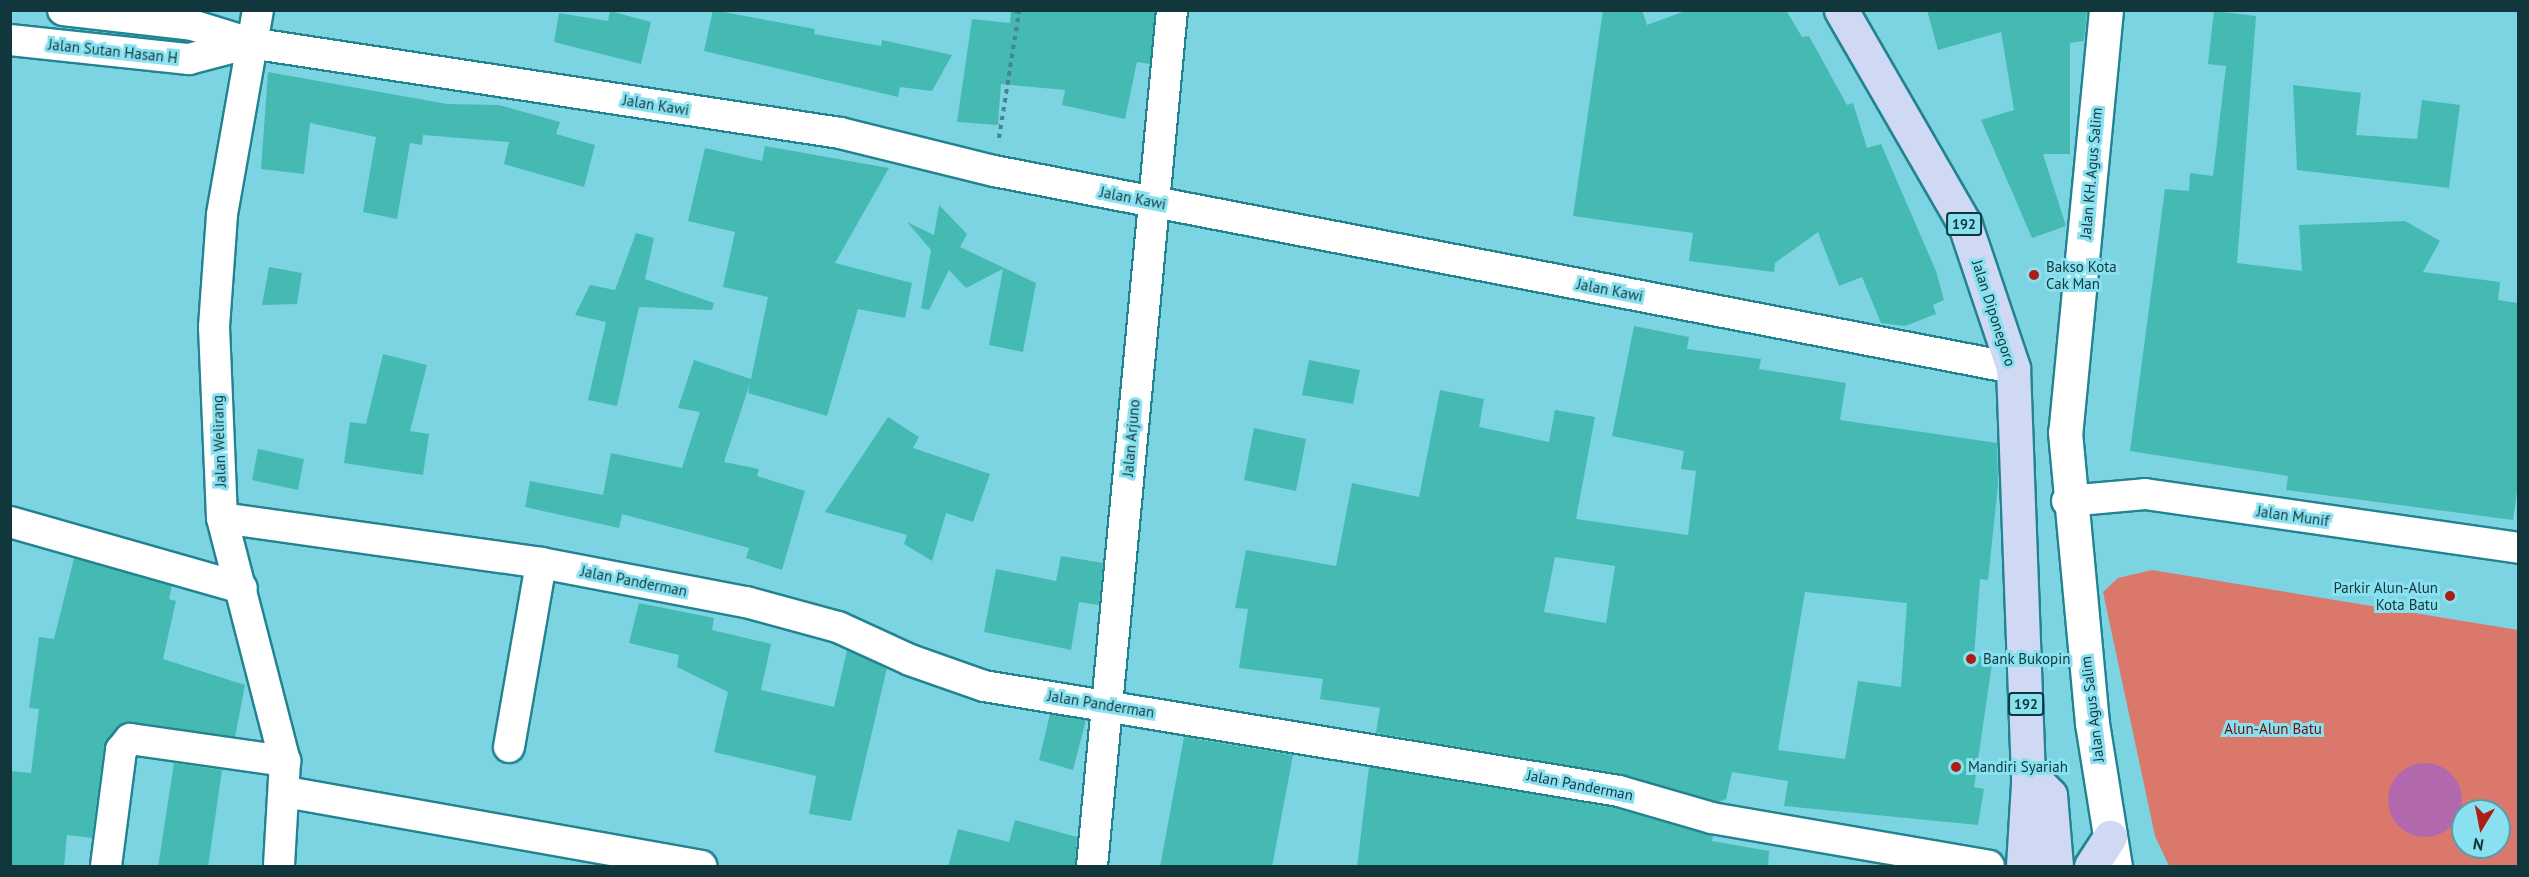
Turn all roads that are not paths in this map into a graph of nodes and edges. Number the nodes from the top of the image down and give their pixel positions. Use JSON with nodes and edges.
{"nodes":[{"id":1,"x":63,"y":10,"type":"edge"},
{"id":2,"x":258,"y":10,"type":"edge"},
{"id":3,"x":1172,"y":10,"type":"edge"},
{"id":4,"x":1841,"y":10,"type":"edge"},
{"id":5,"x":2106,"y":10,"type":"edge"},
{"id":6,"x":10,"y":40,"type":"edge"},
{"id":7,"x":250,"y":43,"type":"junction"},
{"id":8,"x":1152,"y":201,"type":"junction"},
{"id":9,"x":2013,"y":368,"type":"junction"},
{"id":10,"x":2067,"y":501,"type":"junction"},
{"id":11,"x":222,"y":518,"type":"junction"},
{"id":12,"x":10,"y":522,"type":"edge"},
{"id":13,"x":2518,"y":548,"type":"edge"},
{"id":14,"x":2073,"y":550,"type":"joint"},
{"id":15,"x":541,"y":563,"type":"junction"},
{"id":16,"x":242,"y":588,"type":"junction"},
{"id":17,"x":1108,"y":704,"type":"junction"},
{"id":18,"x":509,"y":747,"type":"dead end"},
{"id":19,"x":285,"y":761,"type":"junction"},
{"id":20,"x":2028,"y":773,"type":"junction"},
{"id":21,"x":286,"y":792,"type":"junction"},
{"id":22,"x":2113,"y":852,"type":"edge"},
{"id":23,"x":106,"y":867,"type":"edge"},
{"id":24,"x":279,"y":867,"type":"edge"},
{"id":25,"x":701,"y":867,"type":"edge"},
{"id":26,"x":1092,"y":867,"type":"edge"},
{"id":27,"x":1989,"y":867,"type":"edge"},
{"id":28,"x":2023,"y":867,"type":"edge"},
{"id":29,"x":2056,"y":867,"type":"edge"},
{"id":30,"x":2091,"y":867,"type":"edge"}],
"edges":[{"from":1,"to":7,"type":"street","name":"Jalan Kawi"},
{"from":2,"to":7,"type":"street","name":"Jalan Welirang"},
{"from":3,"to":8,"type":"street","name":"Jalan Arjuno"},
{"from":4,"to":9,"type":"main road","name":"Jalan Diponegoro","number":"192"},
{"from":5,"to":10,"type":"street","name":"Jalan KH. Agus Salim"},
{"from":6,"to":7,"type":"street","name":"Jalan Sutan Hasan H"},
{"from":7,"to":8,"type":"street","name":"Jalan Kawi"},
{"from":7,"to":11,"type":"street","name":"Jalan Welirang"},
{"from":8,"to":9,"type":"street","name":"Jalan Kawi"},
{"from":8,"to":17,"type":"street","name":"Jalan Arjuno"},
{"from":9,"to":20,"type":"main road","name":"Jalan Diponegoro","number":"192"},
{"from":10,"to":13,"type":"street","name":"Jalan Munif"},
{"from":10,"to":14,"type":"street","name":"Jalan KH. Agus Salim"},
{"from":11,"to":15,"type":"street","name":"Jalan Panderman"},
{"from":11,"to":16,"type":"street","name":"Jalan Welirang"},
{"from":12,"to":16,"type":"street"},
{"from":14,"to":22,"type":"street","name":"Jalan Agus Salim"},
{"from":15,"to":17,"type":"street","name":"Jalan Panderman"},
{"from":15,"to":18,"type":"street"},
{"from":16,"to":19,"type":"street","name":"Jalan Welirang"},
{"from":17,"to":26,"type":"street","name":"Jalan Arjuno"},
{"from":17,"to":27,"type":"street","name":"Jalan Panderman"},
{"from":19,"to":21,"type":"street","name":"Jalan Welirang"},
{"from":19,"to":23,"type":"street"},
{"from":20,"to":28,"type":"main road","number":"192"},
{"from":20,"to":29,"type":"main road"},
{"from":21,"to":24,"type":"street","name":"Jalan Welirang"},
{"from":21,"to":25,"type":"street"},
{"from":22,"to":30,"type":"main road"}]}
